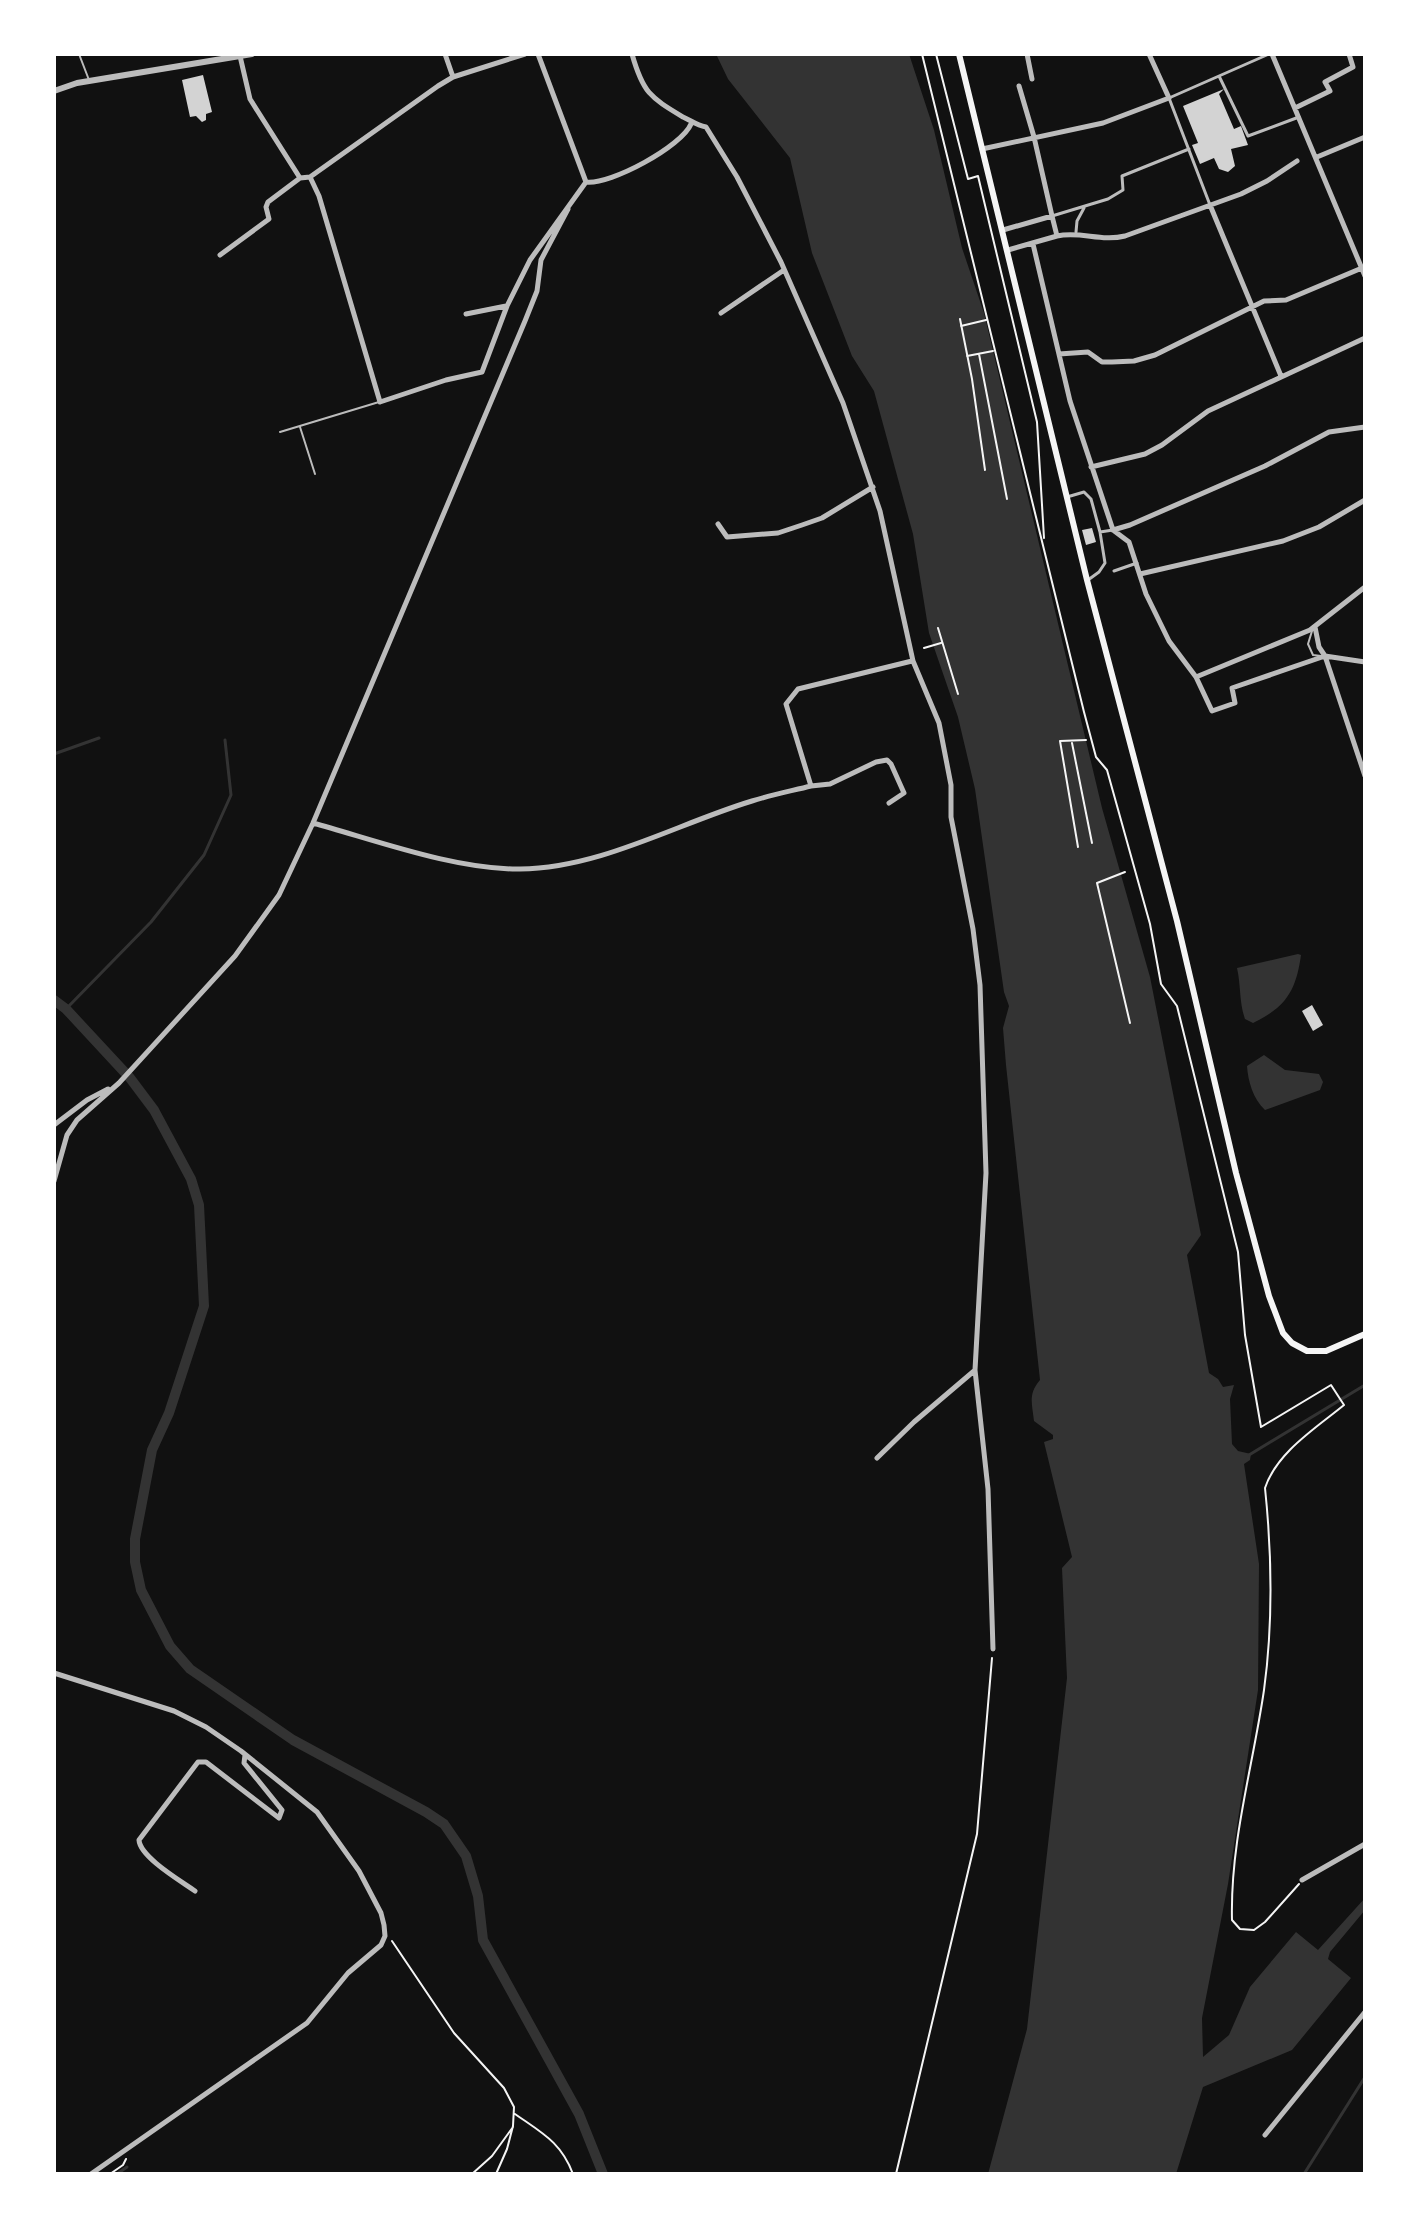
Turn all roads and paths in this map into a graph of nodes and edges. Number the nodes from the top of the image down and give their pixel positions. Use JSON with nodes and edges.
{"nodes":[{"id":1,"x":79,"y":54,"type":"edge"},
{"id":2,"x":252,"y":54,"type":"edge"},
{"id":3,"x":445,"y":54,"type":"edge"},
{"id":4,"x":525,"y":54,"type":"edge"},
{"id":5,"x":538,"y":54,"type":"edge"},
{"id":6,"x":632,"y":54,"type":"edge"},
{"id":7,"x":922,"y":54,"type":"edge"},
{"id":8,"x":936,"y":54,"type":"edge"},
{"id":9,"x":959,"y":54,"type":"edge"},
{"id":10,"x":1027,"y":54,"type":"edge"},
{"id":11,"x":1149,"y":54,"type":"edge"},
{"id":12,"x":1270,"y":54,"type":"edge"},
{"id":13,"x":1349,"y":54,"type":"edge"},
{"id":14,"x":225,"y":56,"type":"edge"},
{"id":15,"x":240,"y":56,"type":"junction"},
{"id":16,"x":1219,"y":76,"type":"junction"},
{"id":17,"x":453,"y":77,"type":"junction"},
{"id":18,"x":1032,"y":79,"type":"dead end"},
{"id":19,"x":89,"y":81,"type":"junction"},
{"id":20,"x":1019,"y":86,"type":"dead end"},
{"id":21,"x":54,"y":91,"type":"edge"},
{"id":22,"x":1169,"y":98,"type":"junction"},
{"id":23,"x":1295,"y":108,"type":"junction"},
{"id":24,"x":1299,"y":117,"type":"junction"},
{"id":25,"x":691,"y":124,"type":"junction"},
{"id":26,"x":1034,"y":137,"type":"junction"},
{"id":27,"x":1365,"y":137,"type":"edge"},
{"id":28,"x":981,"y":149,"type":"junction"},
{"id":29,"x":1189,"y":149,"type":"junction"},
{"id":30,"x":1314,"y":154,"type":"junction"},
{"id":31,"x":1297,"y":161,"type":"dead end"},
{"id":32,"x":310,"y":177,"type":"junction"},
{"id":33,"x":300,"y":178,"type":"junction"},
{"id":34,"x":586,"y":182,"type":"junction"},
{"id":35,"x":1210,"y":205,"type":"junction"},
{"id":36,"x":1086,"y":206,"type":"junction"},
{"id":37,"x":568,"y":209,"type":"junction"},
{"id":38,"x":1052,"y":216,"type":"junction"},
{"id":39,"x":1003,"y":230,"type":"junction"},
{"id":40,"x":1076,"y":232,"type":"junction"},
{"id":41,"x":1057,"y":236,"type":"junction"},
{"id":42,"x":1033,"y":244,"type":"junction"},
{"id":43,"x":1008,"y":250,"type":"junction"},
{"id":44,"x":220,"y":255,"type":"dead end"},
{"id":45,"x":784,"y":270,"type":"junction"},
{"id":46,"x":1364,"y":271,"type":"edge"},
{"id":47,"x":507,"y":306,"type":"junction"},
{"id":48,"x":1254,"y":306,"type":"junction"},
{"id":49,"x":721,"y":313,"type":"dead end"},
{"id":50,"x":466,"y":314,"type":"dead end"},
{"id":51,"x":960,"y":319,"type":"dead end"},
{"id":52,"x":986,"y":320,"type":"dead end"},
{"id":53,"x":961,"y":326,"type":"junction"},
{"id":54,"x":1365,"y":338,"type":"edge"},
{"id":55,"x":993,"y":351,"type":"dead end"},
{"id":56,"x":979,"y":354,"type":"dead end"},
{"id":57,"x":1059,"y":354,"type":"junction"},
{"id":58,"x":967,"y":356,"type":"junction"},
{"id":59,"x":1281,"y":376,"type":"junction"},
{"id":60,"x":380,"y":402,"type":"junction"},
{"id":61,"x":299,"y":426,"type":"junction"},
{"id":62,"x":1365,"y":427,"type":"edge"},
{"id":63,"x":280,"y":432,"type":"dead end"},
{"id":64,"x":1091,"y":467,"type":"junction"},
{"id":65,"x":985,"y":470,"type":"dead end"},
{"id":66,"x":315,"y":474,"type":"dead end"},
{"id":67,"x":873,"y":487,"type":"junction"},
{"id":68,"x":1067,"y":497,"type":"junction"},
{"id":69,"x":1007,"y":499,"type":"dead end"},
{"id":70,"x":1365,"y":500,"type":"edge"},
{"id":71,"x":718,"y":524,"type":"dead end"},
{"id":72,"x":1113,"y":530,"type":"junction"},
{"id":73,"x":1100,"y":532,"type":"junction"},
{"id":74,"x":1044,"y":543,"type":"junction"},
{"id":75,"x":1137,"y":563,"type":"junction"},
{"id":76,"x":1114,"y":571,"type":"dead end"},
{"id":77,"x":1140,"y":574,"type":"junction"},
{"id":78,"x":1087,"y":580,"type":"junction"},
{"id":79,"x":1365,"y":587,"type":"edge"},
{"id":80,"x":1315,"y":627,"type":"junction"},
{"id":81,"x":938,"y":628,"type":"dead end"},
{"id":82,"x":943,"y":643,"type":"junction"},
{"id":83,"x":924,"y":648,"type":"dead end"},
{"id":84,"x":1325,"y":656,"type":"junction"},
{"id":85,"x":913,"y":661,"type":"junction"},
{"id":86,"x":1365,"y":662,"type":"edge"},
{"id":87,"x":1196,"y":677,"type":"junction"},
{"id":88,"x":958,"y":694,"type":"dead end"},
{"id":89,"x":1086,"y":740,"type":"dead end"},
{"id":90,"x":1071,"y":741,"type":"junction"},
{"id":91,"x":1365,"y":774,"type":"edge"},
{"id":92,"x":811,"y":786,"type":"junction"},
{"id":93,"x":889,"y":803,"type":"dead end"},
{"id":94,"x":313,"y":823,"type":"junction"},
{"id":95,"x":1092,"y":843,"type":"dead end"},
{"id":96,"x":1078,"y":847,"type":"dead end"},
{"id":97,"x":1125,"y":872,"type":"dead end"},
{"id":98,"x":1130,"y":1023,"type":"dead end"},
{"id":99,"x":119,"y":1083,"type":"junction"},
{"id":100,"x":54,"y":1125,"type":"edge"},
{"id":101,"x":54,"y":1181,"type":"edge"},
{"id":102,"x":1365,"y":1334,"type":"edge"},
{"id":103,"x":975,"y":1370,"type":"junction"},
{"id":104,"x":877,"y":1458,"type":"dead end"},
{"id":105,"x":993,"y":1649,"type":"joint"},
{"id":106,"x":54,"y":1673,"type":"edge"},
{"id":107,"x":245,"y":1754,"type":"junction"},
{"id":108,"x":1365,"y":1844,"type":"edge"},
{"id":109,"x":1302,"y":1880,"type":"joint"},
{"id":110,"x":195,"y":1891,"type":"dead end"},
{"id":111,"x":385,"y":1936,"type":"junction"},
{"id":112,"x":1365,"y":2012,"type":"edge"},
{"id":113,"x":515,"y":2114,"type":"junction"},
{"id":114,"x":513,"y":2126,"type":"junction"},
{"id":115,"x":1265,"y":2135,"type":"dead end"},
{"id":116,"x":91,"y":2174,"type":"edge"},
{"id":117,"x":472,"y":2174,"type":"edge"},
{"id":118,"x":496,"y":2174,"type":"edge"},
{"id":119,"x":573,"y":2174,"type":"edge"},
{"id":120,"x":896,"y":2174,"type":"edge"}],
"edges":[{"from":1,"to":19,"type":"lane"},
{"from":2,"to":15,"type":"street"},
{"from":3,"to":17,"type":"street"},
{"from":4,"to":17,"type":"street"},
{"from":5,"to":34,"type":"street"},
{"from":6,"to":25,"type":"street"},
{"from":7,"to":74,"type":"path"},
{"from":8,"to":74,"type":"path"},
{"from":9,"to":28,"type":"main road"},
{"from":10,"to":18,"type":"street"},
{"from":11,"to":22,"type":"street"},
{"from":12,"to":16,"type":"street"},
{"from":12,"to":23,"type":"street"},
{"from":13,"to":23,"type":"street"},
{"from":14,"to":15,"type":"street"},
{"from":14,"to":19,"type":"street"},
{"from":15,"to":33,"type":"street"},
{"from":16,"to":22,"type":"street"},
{"from":16,"to":24,"type":"street"},
{"from":17,"to":32,"type":"street"},
{"from":19,"to":21,"type":"street"},
{"from":20,"to":26,"type":"street"},
{"from":22,"to":26,"type":"street"},
{"from":22,"to":29,"type":"street"},
{"from":23,"to":24,"type":"street"},
{"from":24,"to":30,"type":"street"},
{"from":25,"to":34,"type":"street"},
{"from":25,"to":45,"type":"street"},
{"from":26,"to":28,"type":"street"},
{"from":26,"to":38,"type":"street"},
{"from":27,"to":30,"type":"street"},
{"from":28,"to":39,"type":"main road"},
{"from":29,"to":35,"type":"street"},
{"from":29,"to":36,"type":"street"},
{"from":30,"to":46,"type":"street"},
{"from":31,"to":35,"type":"street"},
{"from":32,"to":33,"type":"street"},
{"from":32,"to":60,"type":"street"},
{"from":33,"to":44,"type":"street"},
{"from":34,"to":37,"type":"street"},
{"from":35,"to":40,"type":"street"},
{"from":35,"to":48,"type":"street"},
{"from":36,"to":38,"type":"street"},
{"from":36,"to":40,"type":"street"},
{"from":37,"to":47,"type":"street"},
{"from":37,"to":94,"type":"street"},
{"from":38,"to":39,"type":"street"},
{"from":38,"to":41,"type":"street"},
{"from":39,"to":43,"type":"main road"},
{"from":40,"to":41,"type":"street"},
{"from":41,"to":42,"type":"street"},
{"from":42,"to":43,"type":"street"},
{"from":42,"to":57,"type":"street"},
{"from":43,"to":68,"type":"main road"},
{"from":45,"to":49,"type":"street"},
{"from":45,"to":67,"type":"street"},
{"from":46,"to":48,"type":"street"},
{"from":47,"to":50,"type":"street"},
{"from":47,"to":60,"type":"street"},
{"from":48,"to":57,"type":"street"},
{"from":48,"to":59,"type":"street"},
{"from":51,"to":53,"type":"path"},
{"from":52,"to":53,"type":"path"},
{"from":53,"to":58,"type":"path"},
{"from":54,"to":59,"type":"street"},
{"from":55,"to":58,"type":"path"},
{"from":56,"to":69,"type":"path"},
{"from":57,"to":64,"type":"street"},
{"from":58,"to":65,"type":"path"},
{"from":59,"to":64,"type":"street"},
{"from":60,"to":61,"type":"lane"},
{"from":61,"to":63,"type":"lane"},
{"from":61,"to":66,"type":"lane"},
{"from":62,"to":72,"type":"street"},
{"from":64,"to":72,"type":"street"},
{"from":67,"to":71,"type":"street"},
{"from":67,"to":85,"type":"street"},
{"from":68,"to":73,"type":"street"},
{"from":68,"to":78,"type":"main road"},
{"from":70,"to":77,"type":"street"},
{"from":72,"to":73,"type":"street"},
{"from":72,"to":75,"type":"street"},
{"from":73,"to":78,"type":"street"},
{"from":74,"to":109,"type":"path"},
{"from":75,"to":76,"type":"street"},
{"from":75,"to":77,"type":"street"},
{"from":77,"to":87,"type":"street"},
{"from":78,"to":102,"type":"main road"},
{"from":79,"to":80,"type":"street"},
{"from":80,"to":84,"type":"street"},
{"from":80,"to":87,"type":"street"},
{"from":81,"to":82,"type":"path"},
{"from":82,"to":83,"type":"path"},
{"from":82,"to":88,"type":"path"},
{"from":84,"to":86,"type":"street"},
{"from":84,"to":87,"type":"street"},
{"from":84,"to":91,"type":"street"},
{"from":85,"to":92,"type":"street"},
{"from":85,"to":103,"type":"street"},
{"from":89,"to":90,"type":"path"},
{"from":90,"to":95,"type":"path"},
{"from":90,"to":96,"type":"path"},
{"from":92,"to":93,"type":"street"},
{"from":92,"to":94,"type":"street"},
{"from":94,"to":99,"type":"street"},
{"from":97,"to":98,"type":"path"},
{"from":99,"to":100,"type":"street"},
{"from":99,"to":101,"type":"street"},
{"from":103,"to":104,"type":"street"},
{"from":103,"to":105,"type":"street"},
{"from":105,"to":120,"type":"path"},
{"from":106,"to":107,"type":"street"},
{"from":107,"to":110,"type":"street"},
{"from":107,"to":111,"type":"street"},
{"from":108,"to":109,"type":"street"},
{"from":111,"to":113,"type":"path"},
{"from":111,"to":116,"type":"street"},
{"from":112,"to":115,"type":"street"},
{"from":113,"to":114,"type":"path"},
{"from":113,"to":119,"type":"path"},
{"from":114,"to":117,"type":"path"},
{"from":114,"to":118,"type":"path"}]}
